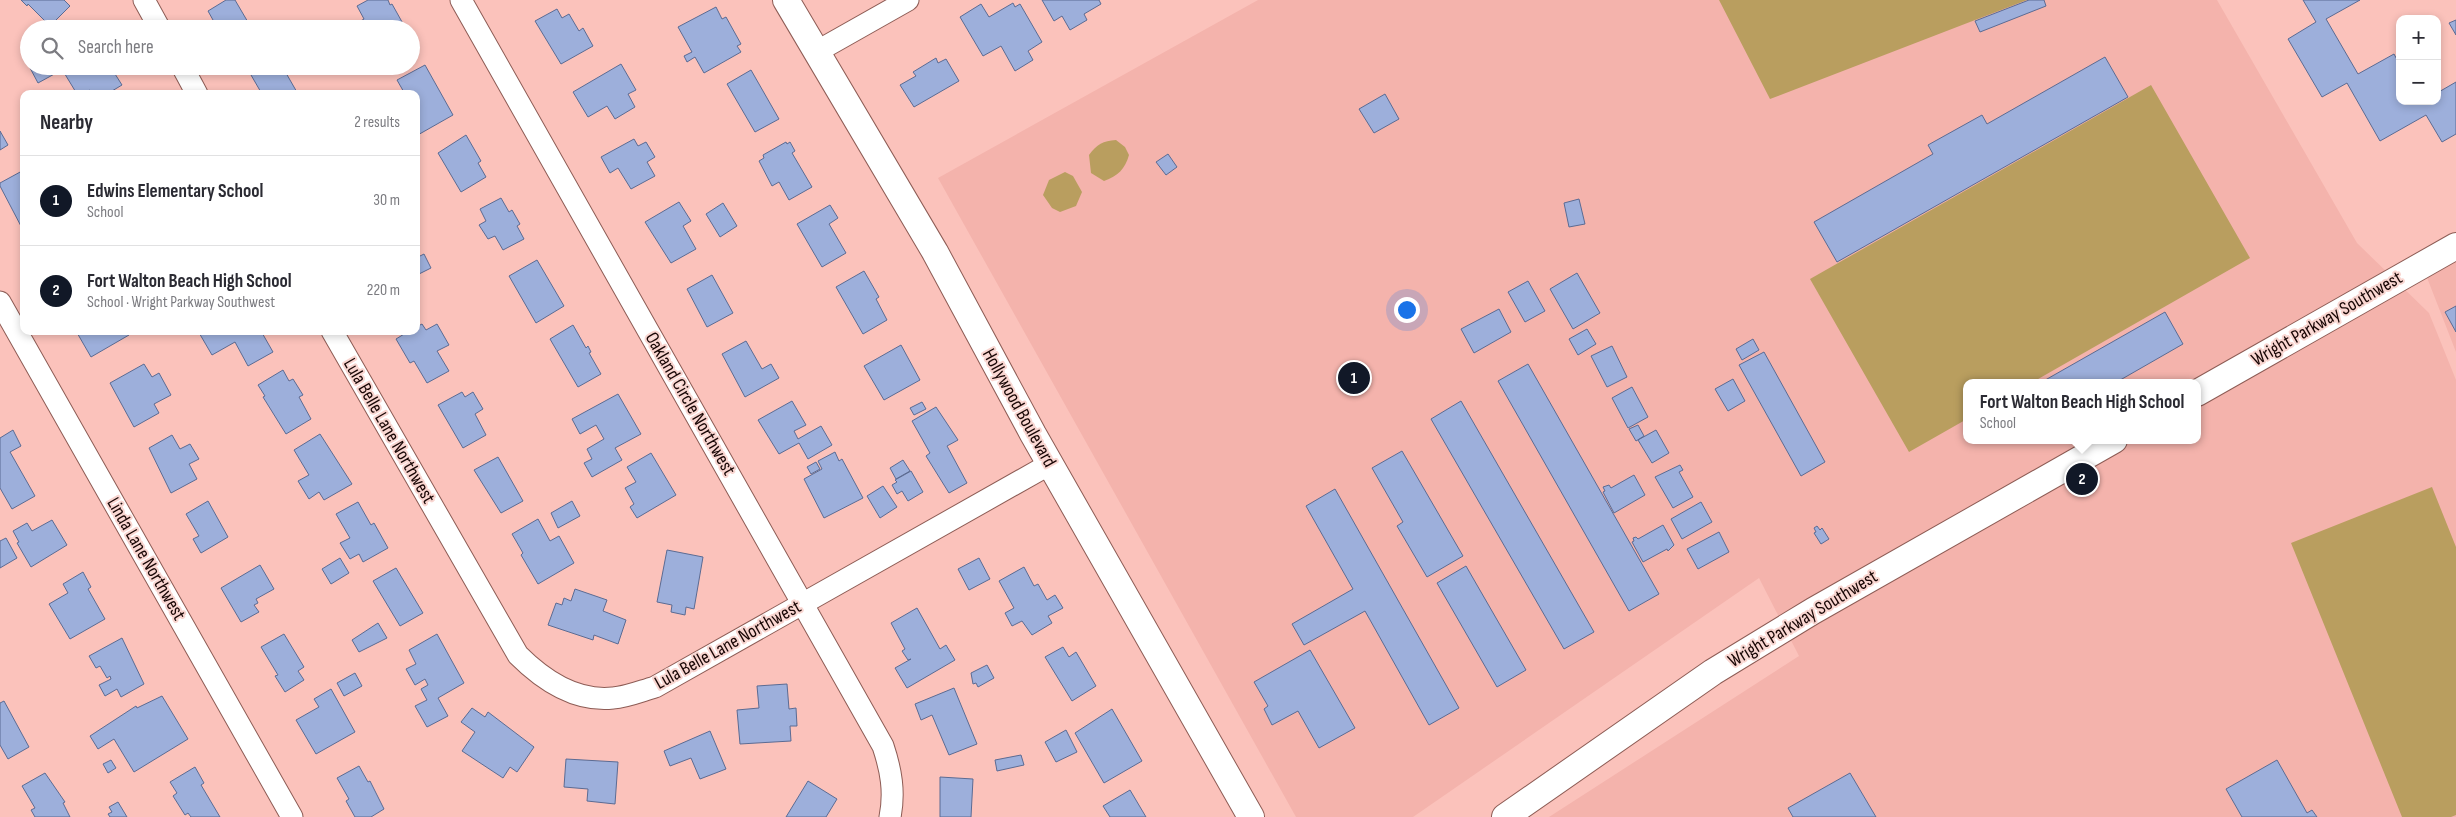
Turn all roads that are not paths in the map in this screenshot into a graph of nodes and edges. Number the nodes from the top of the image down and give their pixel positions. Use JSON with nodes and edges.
{"nodes":[{"id":1,"x":144,"y":0,"type":"edge"},
{"id":2,"x":461,"y":0,"type":"edge"},
{"id":3,"x":786,"y":0,"type":"edge"},
{"id":4,"x":908,"y":0,"type":"edge"},
{"id":5,"x":155,"y":20,"type":"edge"},
{"id":6,"x":816,"y":52,"type":"junction"},
{"id":7,"x":187,"y":75,"type":"edge"},
{"id":8,"x":195,"y":90,"type":"edge"},
{"id":9,"x":2456,"y":246,"type":"edge"},
{"id":10,"x":0,"y":302,"type":"edge"},
{"id":11,"x":334,"y":335,"type":"edge"},
{"id":12,"x":2201,"y":391,"type":"edge"},
{"id":13,"x":2107,"y":444,"type":"edge"},
{"id":14,"x":1050,"y":464,"type":"junction"},
{"id":15,"x":803,"y":604,"type":"junction"},
{"id":16,"x":292,"y":817,"type":"edge"},
{"id":17,"x":890,"y":817,"type":"edge"},
{"id":18,"x":1251,"y":817,"type":"edge"},
{"id":19,"x":1505,"y":817,"type":"edge"}],
"edges":[{"from":1,"to":5,"type":"street"},
{"from":2,"to":15,"type":"street","name":"Oakland Circle Northwest"},
{"from":3,"to":6,"type":"street","name":"Hollywood Boulevard"},
{"from":4,"to":6,"type":"street"},
{"from":6,"to":14,"type":"street","name":"Hollywood Boulevard"},
{"from":7,"to":8,"type":"street"},
{"from":9,"to":12,"type":"street","name":"Wright Parkway Southwest"},
{"from":10,"to":16,"type":"street","name":"Linda Lane Northwest"},
{"from":11,"to":15,"type":"street","name":"Lula Belle Lane Northwest"},
{"from":13,"to":19,"type":"street","name":"Wright Parkway Southwest"},
{"from":14,"to":15,"type":"street","name":"Lula Belle Lane Northwest"},
{"from":14,"to":18,"type":"street","name":"Hollywood Boulevard"},
{"from":15,"to":17,"type":"street","name":"Oakland Circle Northwest"}]}
